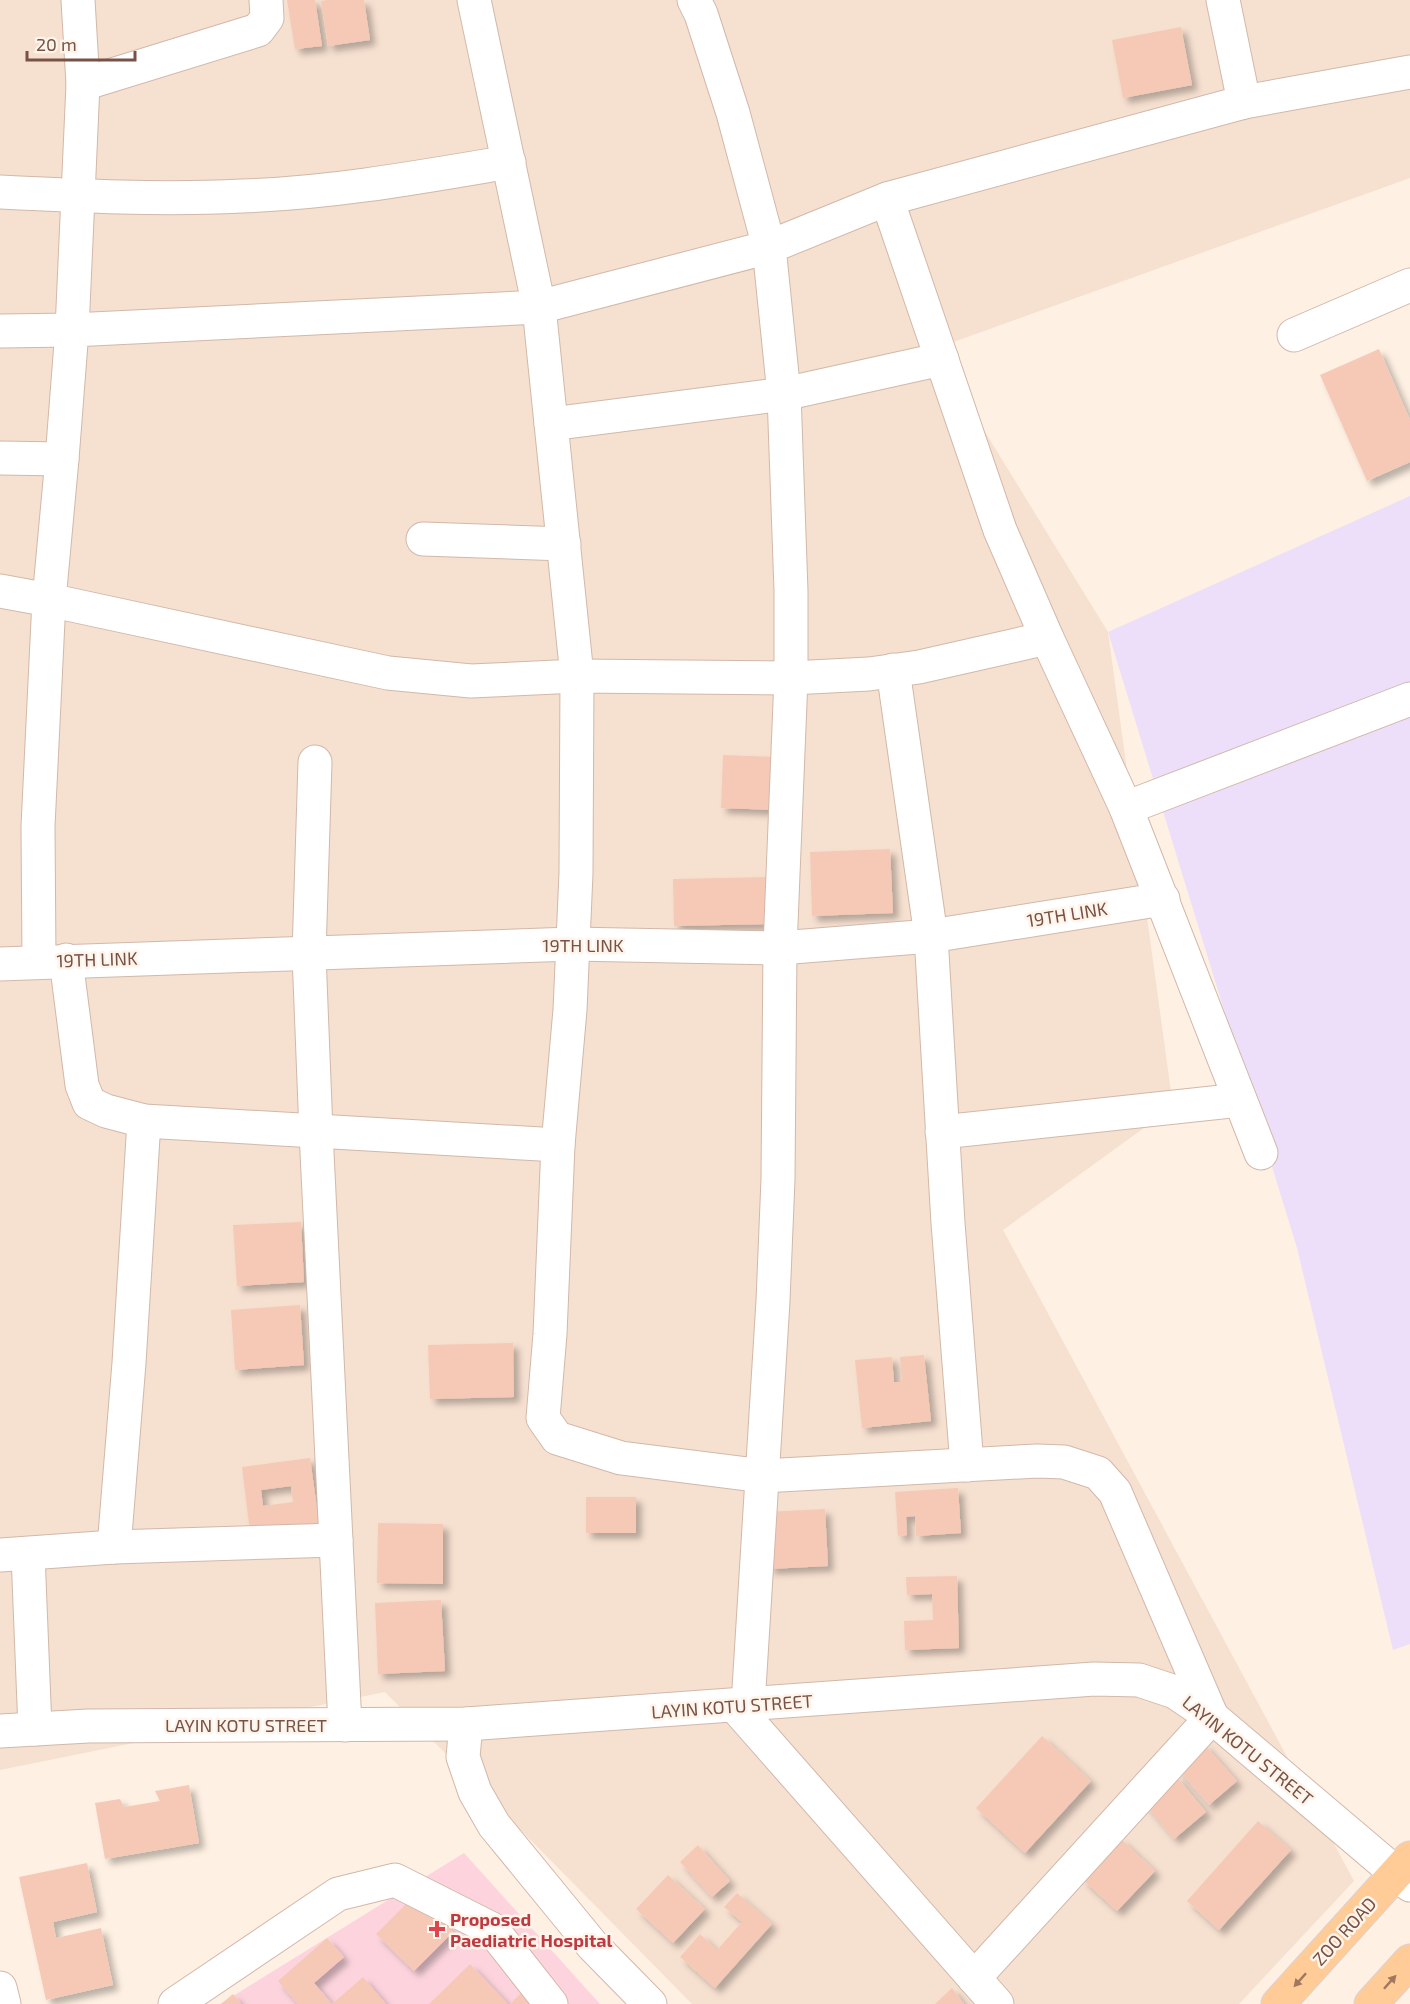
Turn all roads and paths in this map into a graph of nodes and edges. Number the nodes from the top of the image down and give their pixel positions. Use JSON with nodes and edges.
{"nodes":[{"id":1,"x":78,"y":0,"type":"edge"},
{"id":2,"x":266,"y":0,"type":"edge"},
{"id":3,"x":474,"y":0,"type":"edge"},
{"id":4,"x":694,"y":0,"type":"edge"},
{"id":5,"x":1223,"y":0,"type":"edge"},
{"id":6,"x":1410,"y":72,"type":"edge"},
{"id":7,"x":83,"y":84,"type":"junction"},
{"id":8,"x":1244,"y":102,"type":"junction"},
{"id":9,"x":509,"y":162,"type":"junction"},
{"id":10,"x":0,"y":192,"type":"edge"},
{"id":11,"x":78,"y":196,"type":"junction"},
{"id":12,"x":887,"y":199,"type":"junction"},
{"id":13,"x":769,"y":247,"type":"junction"},
{"id":14,"x":1410,"y":285,"type":"edge"},
{"id":15,"x":539,"y":307,"type":"junction"},
{"id":16,"x":72,"y":330,"type":"junction"},
{"id":17,"x":0,"y":331,"type":"edge"},
{"id":18,"x":1294,"y":335,"type":"dead end"},
{"id":19,"x":942,"y":359,"type":"junction"},
{"id":20,"x":784,"y":394,"type":"junction"},
{"id":21,"x":551,"y":424,"type":"junction"},
{"id":22,"x":0,"y":458,"type":"edge"},
{"id":23,"x":62,"y":459,"type":"junction"},
{"id":24,"x":423,"y":539,"type":"dead end"},
{"id":25,"x":564,"y":544,"type":"junction"},
{"id":26,"x":0,"y":591,"type":"edge"},
{"id":27,"x":49,"y":600,"type":"junction"},
{"id":28,"x":1047,"y":638,"type":"junction"},
{"id":29,"x":893,"y":670,"type":"junction"},
{"id":30,"x":577,"y":676,"type":"junction"},
{"id":31,"x":791,"y":678,"type":"junction"},
{"id":32,"x":1410,"y":699,"type":"edge"},
{"id":33,"x":315,"y":762,"type":"dead end"},
{"id":34,"x":1126,"y":808,"type":"junction"},
{"id":35,"x":1163,"y":899,"type":"junction"},
{"id":36,"x":931,"y":936,"type":"junction"},
{"id":37,"x":572,"y":944,"type":"junction"},
{"id":38,"x":780,"y":948,"type":"junction"},
{"id":39,"x":309,"y":954,"type":"junction"},
{"id":40,"x":52,"y":961,"type":"junction"},
{"id":41,"x":0,"y":964,"type":"edge"},
{"id":42,"x":1240,"y":1100,"type":"junction"},
{"id":43,"x":144,"y":1121,"type":"junction"},
{"id":44,"x":315,"y":1132,"type":"junction"},
{"id":45,"x":942,"y":1132,"type":"junction"},
{"id":46,"x":558,"y":1144,"type":"junction"},
{"id":47,"x":1261,"y":1153,"type":"dead end"},
{"id":48,"x":967,"y":1465,"type":"junction"},
{"id":49,"x":762,"y":1476,"type":"junction"},
{"id":50,"x":336,"y":1540,"type":"junction"},
{"id":51,"x":114,"y":1547,"type":"junction"},
{"id":52,"x":14,"y":1554,"type":"edge"},
{"id":53,"x":741,"y":1706,"type":"junction"},
{"id":54,"x":1212,"y":1717,"type":"junction"},
{"id":55,"x":345,"y":1725,"type":"junction"},
{"id":56,"x":466,"y":1725,"type":"junction"},
{"id":57,"x":35,"y":1729,"type":"junction"},
{"id":58,"x":0,"y":1731,"type":"edge"},
{"id":59,"x":1406,"y":1872,"type":"edge"},
{"id":60,"x":1410,"y":1961,"type":"edge"},
{"id":61,"x":974,"y":1978,"type":"junction"},
{"id":62,"x":0,"y":1988,"type":"edge"},
{"id":63,"x":4,"y":2004,"type":"edge"},
{"id":64,"x":175,"y":2004,"type":"edge"},
{"id":65,"x":551,"y":2004,"type":"edge"},
{"id":66,"x":650,"y":2004,"type":"edge"},
{"id":67,"x":997,"y":2004,"type":"edge"},
{"id":68,"x":1278,"y":2004,"type":"edge"},
{"id":69,"x":1371,"y":2004,"type":"edge"}],
"edges":[{"from":1,"to":7,"type":"street"},
{"from":2,"to":7,"type":"street"},
{"from":3,"to":9,"type":"street"},
{"from":4,"to":13,"type":"street"},
{"from":5,"to":8,"type":"street"},
{"from":6,"to":8,"type":"street"},
{"from":7,"to":11,"type":"street"},
{"from":8,"to":12,"type":"street"},
{"from":9,"to":11,"type":"street"},
{"from":9,"to":15,"type":"street"},
{"from":10,"to":11,"type":"street"},
{"from":11,"to":16,"type":"street"},
{"from":12,"to":13,"type":"street"},
{"from":12,"to":19,"type":"street"},
{"from":13,"to":15,"type":"street"},
{"from":13,"to":20,"type":"street"},
{"from":14,"to":18,"type":"street"},
{"from":15,"to":16,"type":"street"},
{"from":15,"to":21,"type":"street"},
{"from":16,"to":17,"type":"street"},
{"from":16,"to":23,"type":"street"},
{"from":19,"to":20,"type":"street"},
{"from":19,"to":28,"type":"street"},
{"from":20,"to":21,"type":"street"},
{"from":20,"to":31,"type":"street"},
{"from":21,"to":25,"type":"street"},
{"from":22,"to":23,"type":"street"},
{"from":23,"to":27,"type":"street"},
{"from":24,"to":25,"type":"street"},
{"from":25,"to":30,"type":"street"},
{"from":26,"to":27,"type":"street"},
{"from":27,"to":30,"type":"street"},
{"from":27,"to":40,"type":"street"},
{"from":28,"to":29,"type":"street"},
{"from":28,"to":34,"type":"street"},
{"from":29,"to":31,"type":"street"},
{"from":29,"to":36,"type":"street"},
{"from":30,"to":31,"type":"street"},
{"from":30,"to":37,"type":"street"},
{"from":31,"to":38,"type":"street"},
{"from":32,"to":34,"type":"street"},
{"from":33,"to":39,"type":"street"},
{"from":34,"to":35,"type":"street"},
{"from":35,"to":36,"type":"street","name":"19TH LINK"},
{"from":35,"to":42,"type":"street"},
{"from":36,"to":38,"type":"street","name":"19TH LINK"},
{"from":36,"to":45,"type":"street"},
{"from":37,"to":38,"type":"street","name":"19TH LINK"},
{"from":37,"to":39,"type":"street","name":"19TH LINK"},
{"from":37,"to":46,"type":"street"},
{"from":38,"to":49,"type":"street"},
{"from":39,"to":40,"type":"street","name":"19TH LINK"},
{"from":39,"to":44,"type":"street"},
{"from":40,"to":41,"type":"street","name":"19TH LINK"},
{"from":40,"to":43,"type":"street"},
{"from":42,"to":45,"type":"street"},
{"from":42,"to":47,"type":"street"},
{"from":43,"to":44,"type":"street"},
{"from":43,"to":51,"type":"street"},
{"from":44,"to":46,"type":"street"},
{"from":44,"to":50,"type":"street"},
{"from":45,"to":48,"type":"street"},
{"from":46,"to":49,"type":"street"},
{"from":48,"to":49,"type":"street"},
{"from":48,"to":54,"type":"street"},
{"from":49,"to":53,"type":"street"},
{"from":50,"to":51,"type":"street"},
{"from":50,"to":55,"type":"street"},
{"from":51,"to":52,"type":"street"},
{"from":52,"to":57,"type":"street"},
{"from":53,"to":54,"type":"street","name":"LAYIN KOTU STREET"},
{"from":53,"to":56,"type":"street","name":"LAYIN KOTU STREET"},
{"from":53,"to":61,"type":"street"},
{"from":54,"to":59,"type":"street","name":"LAYIN KOTU STREET"},
{"from":54,"to":61,"type":"street"},
{"from":55,"to":56,"type":"street","name":"LAYIN KOTU STREET"},
{"from":55,"to":57,"type":"street","name":"LAYIN KOTU STREET"},
{"from":56,"to":66,"type":"street"},
{"from":57,"to":58,"type":"street","name":"LAYIN KOTU STREET"},
{"from":59,"to":68,"type":"main road","name":"ZOO ROAD","one_way":true},
{"from":69,"to":60,"type":"main road","one_way":true},
{"from":61,"to":67,"type":"street"},
{"from":62,"to":63,"type":"street"},
{"from":64,"to":65,"type":"street"}]}
